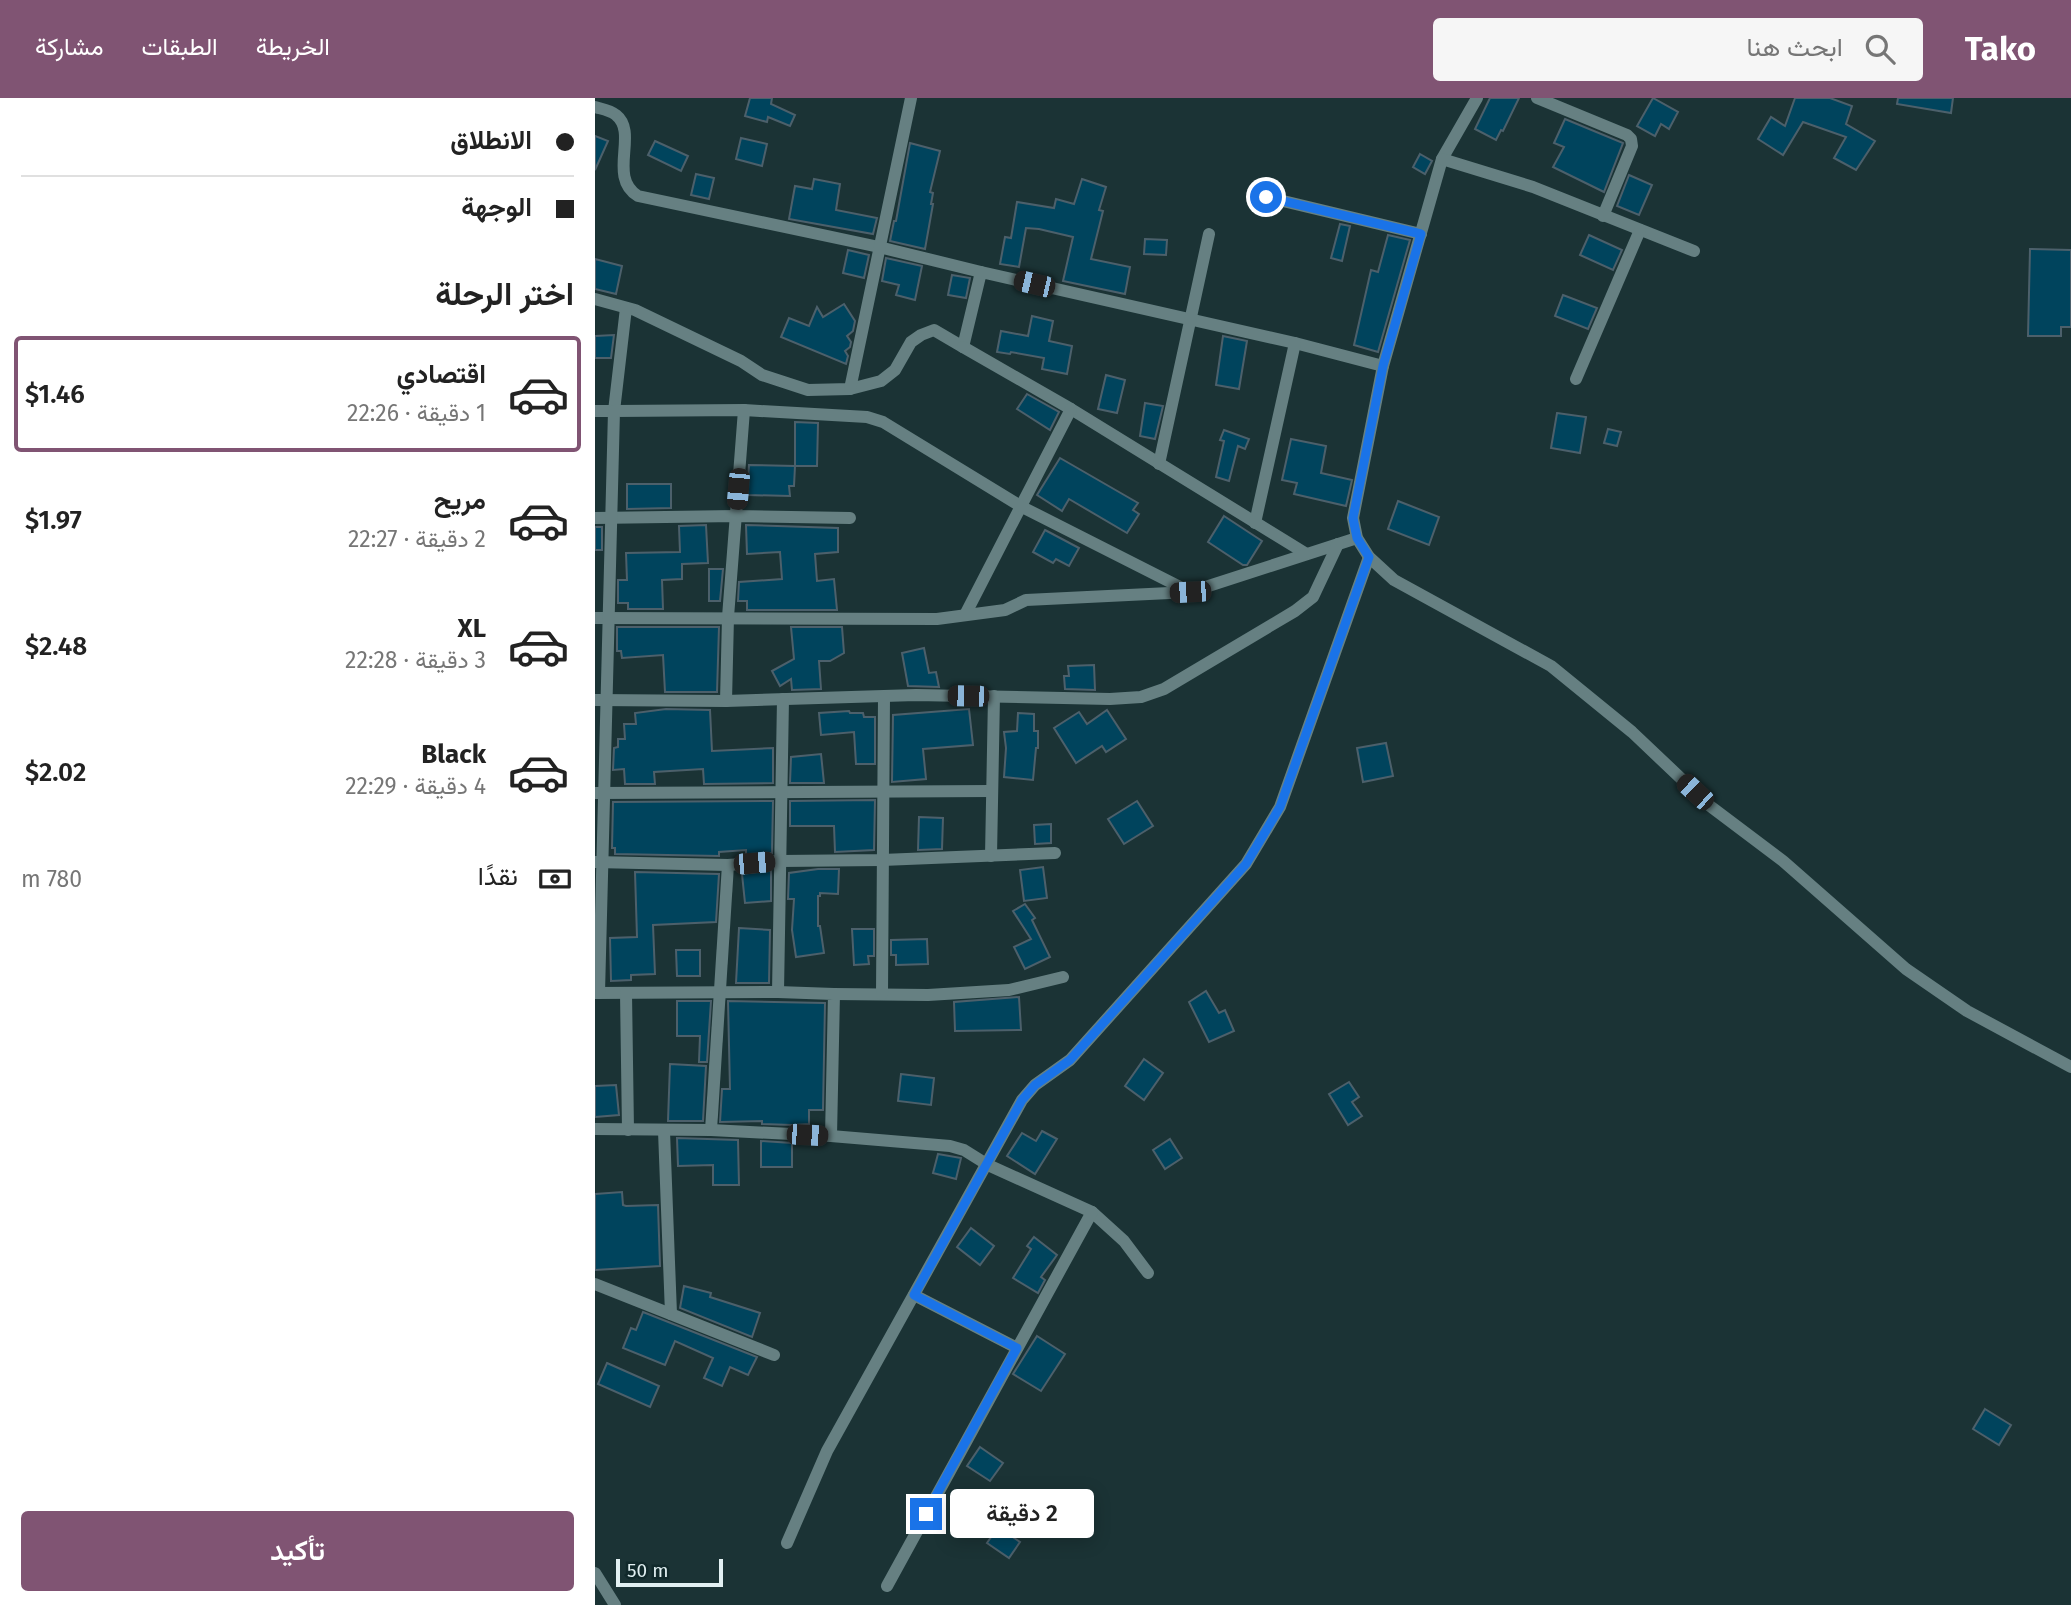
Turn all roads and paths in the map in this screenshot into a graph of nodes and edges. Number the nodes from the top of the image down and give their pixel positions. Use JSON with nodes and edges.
{"nodes":[{"id":1,"x":911,"y":98,"type":"edge"},
{"id":2,"x":1478,"y":98,"type":"edge"},
{"id":3,"x":1537,"y":98,"type":"edge"},
{"id":4,"x":595,"y":107,"type":"edge"},
{"id":5,"x":1442,"y":159,"type":"junction"},
{"id":6,"x":1266,"y":197,"type":"dead end"},
{"id":7,"x":1603,"y":216,"type":"junction"},
{"id":8,"x":1640,"y":230,"type":"junction"},
{"id":9,"x":1209,"y":234,"type":"dead end"},
{"id":10,"x":1421,"y":234,"type":"junction"},
{"id":11,"x":879,"y":247,"type":"junction"},
{"id":12,"x":1694,"y":251,"type":"dead end"},
{"id":13,"x":981,"y":272,"type":"junction"},
{"id":14,"x":595,"y":299,"type":"edge"},
{"id":15,"x":627,"y":307,"type":"junction"},
{"id":16,"x":1192,"y":320,"type":"junction"},
{"id":17,"x":1295,"y":343,"type":"junction"},
{"id":18,"x":963,"y":346,"type":"junction"},
{"id":19,"x":1383,"y":366,"type":"junction"},
{"id":20,"x":1576,"y":379,"type":"dead end"},
{"id":21,"x":850,"y":389,"type":"junction"},
{"id":22,"x":1071,"y":409,"type":"junction"},
{"id":23,"x":744,"y":410,"type":"junction"},
{"id":24,"x":595,"y":411,"type":"edge"},
{"id":25,"x":614,"y":411,"type":"junction"},
{"id":26,"x":1159,"y":464,"type":"junction"},
{"id":27,"x":1021,"y":507,"type":"junction"},
{"id":28,"x":736,"y":516,"type":"junction"},
{"id":29,"x":850,"y":517,"type":"dead end"},
{"id":30,"x":595,"y":518,"type":"edge"},
{"id":31,"x":612,"y":518,"type":"junction"},
{"id":32,"x":1255,"y":523,"type":"junction"},
{"id":33,"x":1357,"y":538,"type":"junction"},
{"id":34,"x":1338,"y":544,"type":"junction"},
{"id":35,"x":1305,"y":553,"type":"junction"},
{"id":36,"x":1369,"y":557,"type":"junction"},
{"id":37,"x":1190,"y":592,"type":"junction"},
{"id":38,"x":965,"y":615,"type":"junction"},
{"id":39,"x":728,"y":617,"type":"junction"},
{"id":40,"x":595,"y":618,"type":"edge"},
{"id":41,"x":610,"y":618,"type":"junction"},
{"id":42,"x":993,"y":696,"type":"junction"},
{"id":43,"x":884,"y":697,"type":"junction"},
{"id":44,"x":783,"y":699,"type":"junction"},
{"id":45,"x":601,"y":700,"type":"edge"},
{"id":46,"x":726,"y":701,"type":"junction"},
{"id":47,"x":782,"y":791,"type":"junction"},
{"id":48,"x":992,"y":791,"type":"junction"},
{"id":49,"x":882,"y":792,"type":"junction"},
{"id":50,"x":599,"y":793,"type":"edge"},
{"id":51,"x":1055,"y":853,"type":"dead end"},
{"id":52,"x":991,"y":856,"type":"junction"},
{"id":53,"x":882,"y":860,"type":"junction"},
{"id":54,"x":780,"y":861,"type":"junction"},
{"id":55,"x":599,"y":862,"type":"edge"},
{"id":56,"x":728,"y":865,"type":"junction"},
{"id":57,"x":1063,"y":977,"type":"dead end"},
{"id":58,"x":778,"y":992,"type":"junction"},
{"id":59,"x":597,"y":993,"type":"edge"},
{"id":60,"x":626,"y":993,"type":"junction"},
{"id":61,"x":720,"y":993,"type":"junction"},
{"id":62,"x":834,"y":993,"type":"junction"},
{"id":63,"x":882,"y":994,"type":"junction"},
{"id":64,"x":2071,"y":1067,"type":"edge"},
{"id":65,"x":595,"y":1129,"type":"edge"},
{"id":66,"x":628,"y":1130,"type":"junction"},
{"id":67,"x":711,"y":1130,"type":"junction"},
{"id":68,"x":664,"y":1131,"type":"junction"},
{"id":69,"x":831,"y":1136,"type":"junction"},
{"id":70,"x":988,"y":1165,"type":"junction"},
{"id":71,"x":1091,"y":1212,"type":"junction"},
{"id":72,"x":1148,"y":1273,"type":"dead end"},
{"id":73,"x":595,"y":1284,"type":"edge"},
{"id":74,"x":914,"y":1295,"type":"junction"},
{"id":75,"x":671,"y":1314,"type":"junction"},
{"id":76,"x":1017,"y":1348,"type":"junction"},
{"id":77,"x":774,"y":1355,"type":"dead end"},
{"id":78,"x":787,"y":1543,"type":"dead end"},
{"id":79,"x":595,"y":1573,"type":"edge"},
{"id":80,"x":887,"y":1586,"type":"dead end"},
{"id":81,"x":615,"y":1605,"type":"edge"}],
"edges":[{"from":1,"to":11,"type":"street"},
{"from":2,"to":5,"type":"street"},
{"from":3,"to":7,"type":"street"},
{"from":4,"to":11,"type":"street"},
{"from":5,"to":7,"type":"street"},
{"from":5,"to":10,"type":"street"},
{"from":6,"to":10,"type":"street"},
{"from":7,"to":8,"type":"street"},
{"from":8,"to":12,"type":"street"},
{"from":8,"to":20,"type":"street"},
{"from":9,"to":16,"type":"street"},
{"from":10,"to":19,"type":"street"},
{"from":11,"to":13,"type":"street"},
{"from":11,"to":21,"type":"street"},
{"from":13,"to":16,"type":"street"},
{"from":13,"to":18,"type":"street"},
{"from":14,"to":15,"type":"street"},
{"from":15,"to":21,"type":"street"},
{"from":15,"to":25,"type":"street"},
{"from":16,"to":17,"type":"street"},
{"from":16,"to":26,"type":"street"},
{"from":17,"to":19,"type":"street"},
{"from":17,"to":32,"type":"street"},
{"from":18,"to":21,"type":"street"},
{"from":18,"to":22,"type":"street"},
{"from":19,"to":33,"type":"street"},
{"from":22,"to":26,"type":"street"},
{"from":22,"to":27,"type":"street"},
{"from":23,"to":25,"type":"street"},
{"from":23,"to":27,"type":"street"},
{"from":23,"to":28,"type":"street"},
{"from":24,"to":25,"type":"street"},
{"from":25,"to":31,"type":"street"},
{"from":26,"to":32,"type":"street"},
{"from":27,"to":37,"type":"street"},
{"from":27,"to":38,"type":"street"},
{"from":28,"to":29,"type":"street"},
{"from":28,"to":31,"type":"street"},
{"from":28,"to":39,"type":"street"},
{"from":30,"to":31,"type":"street"},
{"from":31,"to":41,"type":"street"},
{"from":32,"to":35,"type":"street"},
{"from":33,"to":34,"type":"street"},
{"from":33,"to":36,"type":"street"},
{"from":34,"to":35,"type":"street"},
{"from":34,"to":42,"type":"street"},
{"from":35,"to":37,"type":"street"},
{"from":36,"to":64,"type":"street"},
{"from":36,"to":70,"type":"street"},
{"from":37,"to":38,"type":"street"},
{"from":38,"to":39,"type":"street"},
{"from":39,"to":41,"type":"street"},
{"from":39,"to":46,"type":"street"},
{"from":40,"to":41,"type":"street"},
{"from":41,"to":45,"type":"street"},
{"from":42,"to":43,"type":"street"},
{"from":42,"to":48,"type":"street"},
{"from":43,"to":44,"type":"street"},
{"from":43,"to":49,"type":"street"},
{"from":44,"to":46,"type":"street"},
{"from":44,"to":47,"type":"street"},
{"from":45,"to":46,"type":"street"},
{"from":45,"to":50,"type":"street"},
{"from":47,"to":49,"type":"street"},
{"from":47,"to":50,"type":"street"},
{"from":47,"to":54,"type":"street"},
{"from":48,"to":49,"type":"street"},
{"from":48,"to":52,"type":"street"},
{"from":49,"to":53,"type":"street"},
{"from":50,"to":55,"type":"street"},
{"from":51,"to":52,"type":"street"},
{"from":52,"to":53,"type":"street"},
{"from":53,"to":54,"type":"street"},
{"from":53,"to":63,"type":"street"},
{"from":54,"to":56,"type":"street"},
{"from":54,"to":58,"type":"street"},
{"from":55,"to":56,"type":"street"},
{"from":55,"to":59,"type":"street"},
{"from":56,"to":61,"type":"street"},
{"from":57,"to":63,"type":"street"},
{"from":58,"to":61,"type":"street"},
{"from":58,"to":62,"type":"street"},
{"from":59,"to":60,"type":"street"},
{"from":60,"to":61,"type":"street"},
{"from":60,"to":66,"type":"street"},
{"from":61,"to":67,"type":"street"},
{"from":62,"to":63,"type":"street"},
{"from":62,"to":69,"type":"street"},
{"from":65,"to":66,"type":"street"},
{"from":66,"to":68,"type":"street"},
{"from":67,"to":68,"type":"street"},
{"from":67,"to":69,"type":"street"},
{"from":68,"to":75,"type":"street"},
{"from":69,"to":70,"type":"street"},
{"from":70,"to":71,"type":"street"},
{"from":70,"to":74,"type":"street"},
{"from":71,"to":72,"type":"street"},
{"from":71,"to":76,"type":"street"},
{"from":73,"to":75,"type":"street"},
{"from":74,"to":76,"type":"street"},
{"from":74,"to":78,"type":"street"},
{"from":75,"to":77,"type":"street"},
{"from":76,"to":80,"type":"street"},
{"from":79,"to":81,"type":"street"}]}
